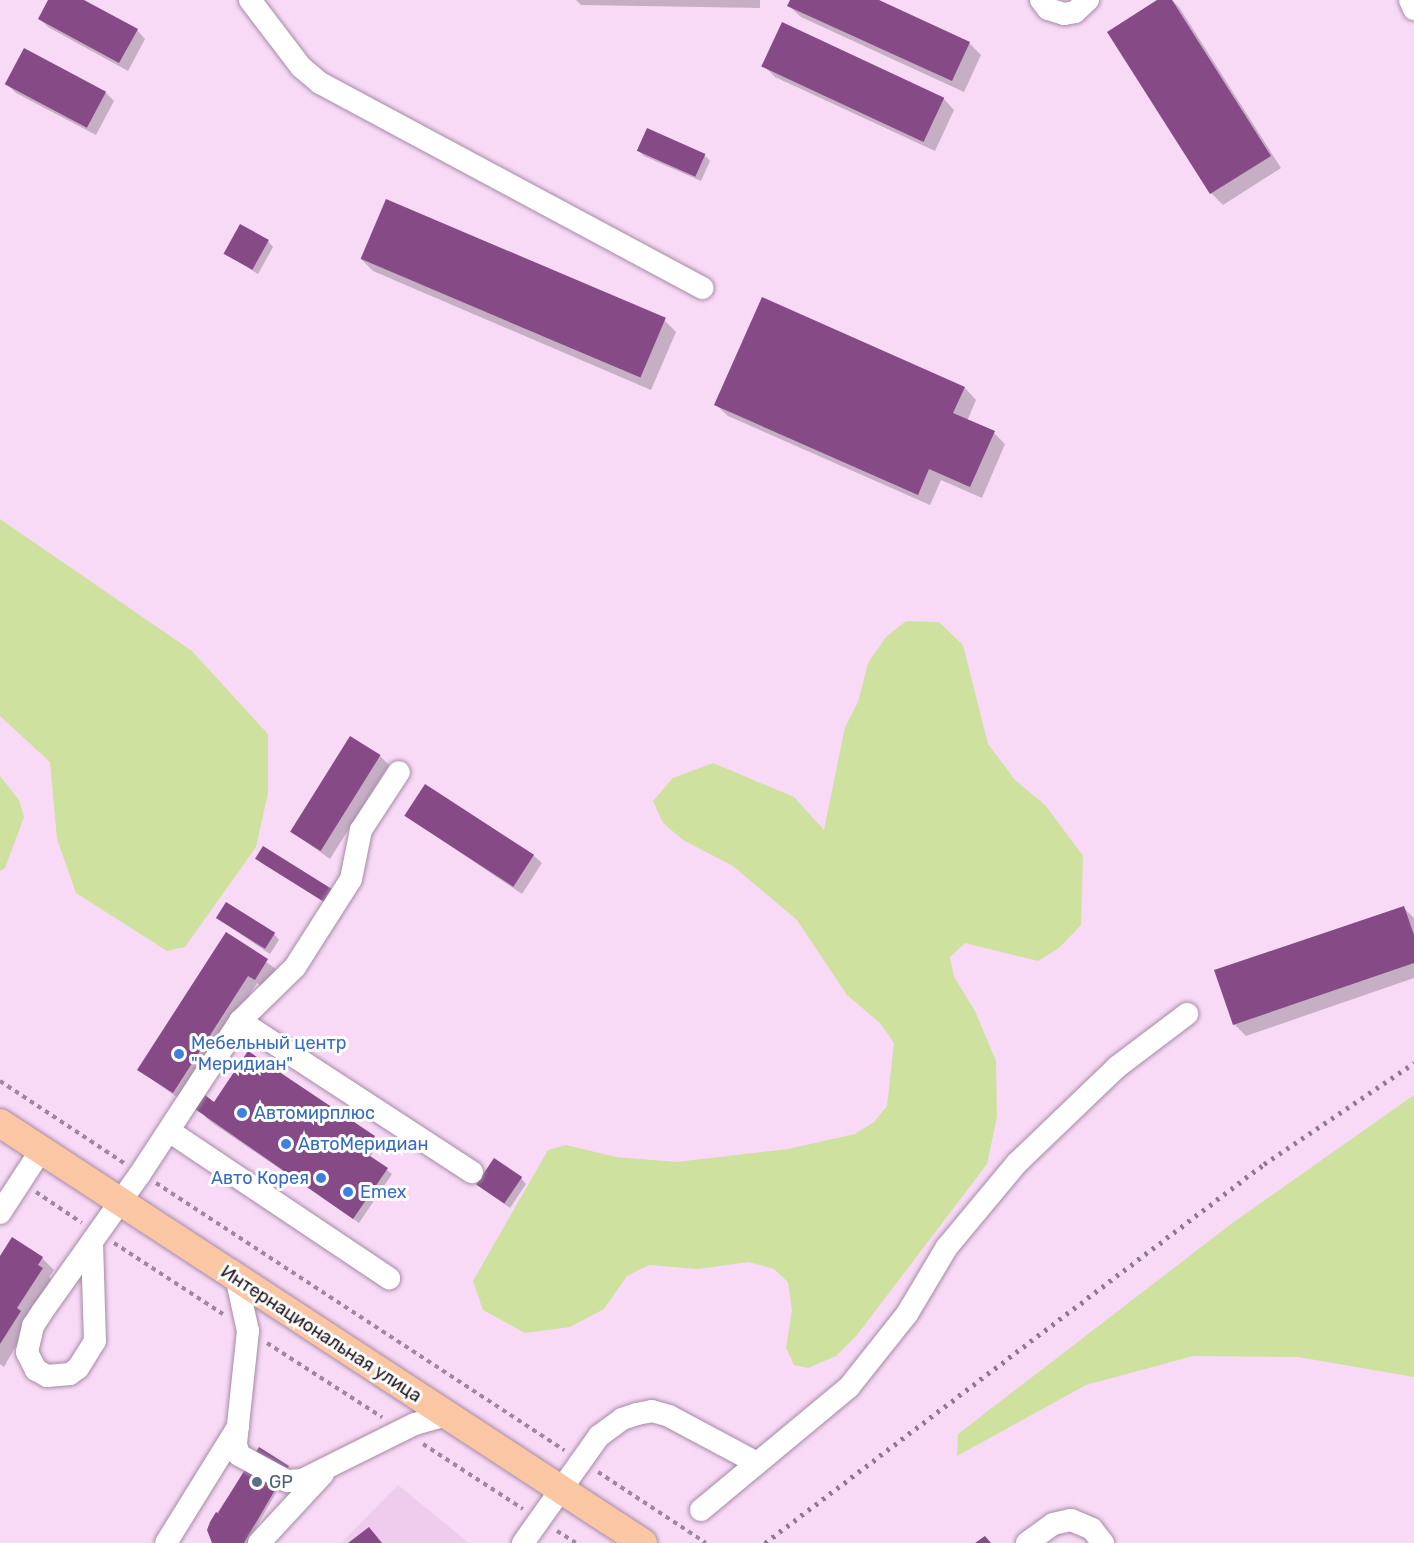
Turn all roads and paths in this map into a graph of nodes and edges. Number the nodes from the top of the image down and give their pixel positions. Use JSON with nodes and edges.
{"nodes":[{"id":1,"x":250,"y":0,"type":"edge"},
{"id":2,"x":1041,"y":0,"type":"edge"},
{"id":3,"x":1088,"y":0,"type":"edge"},
{"id":4,"x":1410,"y":0,"type":"edge"},
{"id":5,"x":1414,"y":9,"type":"edge"},
{"id":6,"x":703,"y":288,"type":"dead end"},
{"id":7,"x":399,"y":772,"type":"dead end"},
{"id":8,"x":1187,"y":1014,"type":"dead end"},
{"id":9,"x":240,"y":1021,"type":"junction"},
{"id":10,"x":0,"y":1081,"type":"edge"},
{"id":11,"x":0,"y":1123,"type":"edge"},
{"id":12,"x":168,"y":1131,"type":"junction"},
{"id":13,"x":41,"y":1150,"type":"junction"},
{"id":14,"x":472,"y":1172,"type":"dead end"},
{"id":15,"x":141,"y":1173,"type":"junction"},
{"id":16,"x":20,"y":1182,"type":"junction"},
{"id":17,"x":120,"y":1203,"type":"junction"},
{"id":18,"x":0,"y":1213,"type":"edge"},
{"id":19,"x":95,"y":1238,"type":"junction"},
{"id":20,"x":389,"y":1278,"type":"dead end"},
{"id":21,"x":237,"y":1281,"type":"junction"},
{"id":22,"x":248,"y":1331,"type":"junction"},
{"id":23,"x":447,"y":1415,"type":"junction"},
{"id":24,"x":239,"y":1425,"type":"junction"},
{"id":25,"x":403,"y":1430,"type":"junction"},
{"id":26,"x":581,"y":1461,"type":"junction"},
{"id":27,"x":757,"y":1463,"type":"junction"},
{"id":28,"x":332,"y":1465,"type":"junction"},
{"id":29,"x":561,"y":1490,"type":"junction"},
{"id":30,"x":701,"y":1510,"type":"dead end"},
{"id":31,"x":540,"y":1520,"type":"junction"},
{"id":32,"x":168,"y":1542,"type":"edge"},
{"id":33,"x":259,"y":1543,"type":"edge"},
{"id":34,"x":523,"y":1543,"type":"edge"},
{"id":35,"x":576,"y":1543,"type":"edge"},
{"id":36,"x":643,"y":1543,"type":"edge"},
{"id":37,"x":706,"y":1543,"type":"edge"},
{"id":38,"x":1027,"y":1543,"type":"edge"},
{"id":39,"x":1103,"y":1543,"type":"edge"}],
"edges":[{"from":1,"to":6,"type":"street"},
{"from":2,"to":3,"type":"street"},
{"from":4,"to":5,"type":"street"},
{"from":7,"to":9,"type":"street"},
{"from":8,"to":27,"type":"street"},
{"from":9,"to":12,"type":"street"},
{"from":9,"to":14,"type":"street"},
{"from":10,"to":15,"type":"path"},
{"from":11,"to":13,"type":"main road","name":"Интернациональная улица"},
{"from":12,"to":15,"type":"street"},
{"from":12,"to":20,"type":"street"},
{"from":13,"to":16,"type":"street"},
{"from":13,"to":17,"type":"main road","name":"Интернациональная улица"},
{"from":15,"to":17,"type":"street"},
{"from":15,"to":26,"type":"path"},
{"from":16,"to":18,"type":"street"},
{"from":16,"to":19,"type":"path"},
{"from":17,"to":19,"type":"street"},
{"from":17,"to":21,"type":"main road","name":"Интернациональная улица"},
{"from":19,"to":19,"type":"street"},
{"from":19,"to":22,"type":"path"},
{"from":21,"to":22,"type":"street"},
{"from":21,"to":23,"type":"main road","name":"Интернациональная улица"},
{"from":22,"to":24,"type":"street"},
{"from":22,"to":25,"type":"path"},
{"from":23,"to":25,"type":"street"},
{"from":23,"to":29,"type":"main road","name":"Интернациональная улица"},
{"from":24,"to":28,"type":"street"},
{"from":24,"to":32,"type":"street"},
{"from":25,"to":28,"type":"street"},
{"from":25,"to":31,"type":"path"},
{"from":26,"to":27,"type":"street"},
{"from":26,"to":29,"type":"street"},
{"from":26,"to":37,"type":"path"},
{"from":27,"to":30,"type":"street"},
{"from":28,"to":33,"type":"street"},
{"from":29,"to":31,"type":"street"},
{"from":29,"to":36,"type":"main road","name":"Интернациональная улица"},
{"from":31,"to":34,"type":"street"},
{"from":31,"to":35,"type":"path"},
{"from":38,"to":39,"type":"street"}]}
